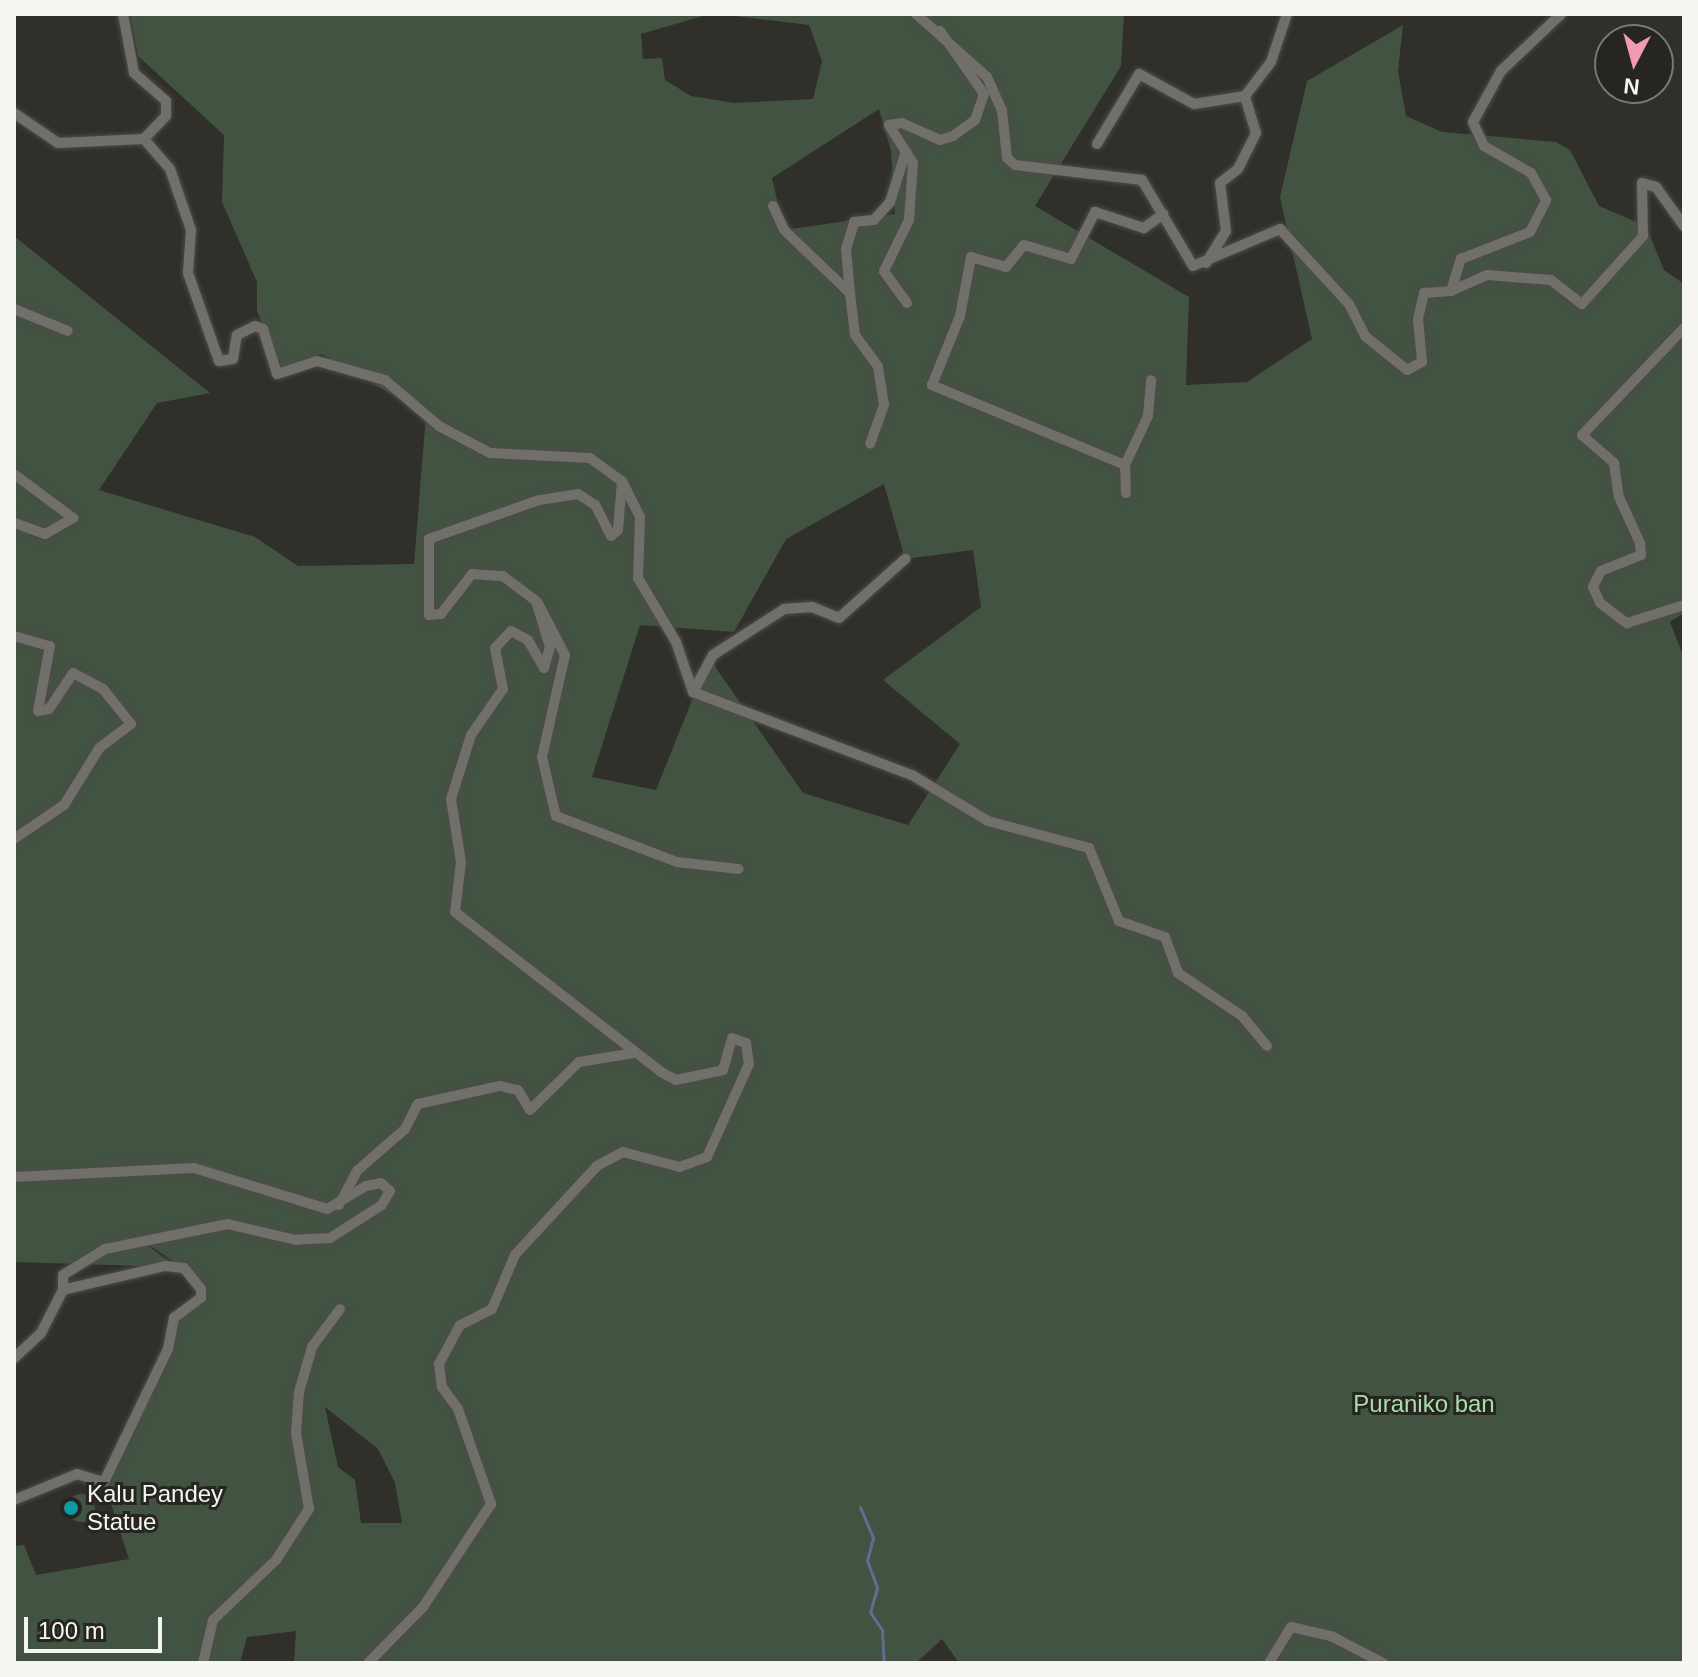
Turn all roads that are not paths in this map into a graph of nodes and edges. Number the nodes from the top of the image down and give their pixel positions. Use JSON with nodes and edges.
{"nodes":[{"id":1,"x":123,"y":14,"type":"edge"},
{"id":2,"x":916,"y":14,"type":"edge"},
{"id":3,"x":1287,"y":14,"type":"edge"},
{"id":4,"x":1561,"y":14,"type":"edge"},
{"id":5,"x":941,"y":29,"type":"junction"},
{"id":6,"x":1245,"y":96,"type":"junction"},
{"id":7,"x":14,"y":113,"type":"edge"},
{"id":8,"x":144,"y":139,"type":"junction"},
{"id":9,"x":1097,"y":144,"type":"dead end"},
{"id":10,"x":906,"y":151,"type":"junction"},
{"id":11,"x":773,"y":206,"type":"dead end"},
{"id":12,"x":1163,"y":214,"type":"junction"},
{"id":13,"x":1684,"y":226,"type":"edge"},
{"id":14,"x":1205,"y":265,"type":"junction"},
{"id":15,"x":1451,"y":291,"type":"junction"},
{"id":16,"x":850,"y":293,"type":"junction"},
{"id":17,"x":907,"y":303,"type":"dead end"},
{"id":18,"x":14,"y":309,"type":"edge"},
{"id":19,"x":1684,"y":328,"type":"edge"},
{"id":20,"x":68,"y":331,"type":"dead end"},
{"id":21,"x":1151,"y":380,"type":"dead end"},
{"id":22,"x":870,"y":444,"type":"dead end"},
{"id":23,"x":1125,"y":465,"type":"junction"},
{"id":24,"x":14,"y":474,"type":"edge"},
{"id":25,"x":622,"y":481,"type":"junction"},
{"id":26,"x":1126,"y":493,"type":"dead end"},
{"id":27,"x":14,"y":523,"type":"edge"},
{"id":28,"x":905,"y":559,"type":"dead end"},
{"id":29,"x":536,"y":601,"type":"junction"},
{"id":30,"x":1684,"y":605,"type":"edge"},
{"id":31,"x":14,"y":636,"type":"edge"},
{"id":32,"x":693,"y":692,"type":"junction"},
{"id":33,"x":14,"y":839,"type":"edge"},
{"id":34,"x":739,"y":869,"type":"dead end"},
{"id":35,"x":1267,"y":1046,"type":"dead end"},
{"id":36,"x":634,"y":1053,"type":"junction"},
{"id":37,"x":14,"y":1177,"type":"edge"},
{"id":38,"x":339,"y":1207,"type":"junction"},
{"id":39,"x":63,"y":1290,"type":"junction"},
{"id":40,"x":340,"y":1309,"type":"dead end"},
{"id":41,"x":14,"y":1358,"type":"edge"},
{"id":42,"x":14,"y":1500,"type":"edge"},
{"id":43,"x":203,"y":1663,"type":"edge"},
{"id":44,"x":368,"y":1663,"type":"edge"},
{"id":45,"x":1269,"y":1663,"type":"edge"},
{"id":46,"x":1383,"y":1663,"type":"edge"}],
"edges":[{"from":1,"to":8,"type":"street"},
{"from":2,"to":5,"type":"street"},
{"from":3,"to":6,"type":"street"},
{"from":4,"to":15,"type":"street"},
{"from":5,"to":10,"type":"street"},
{"from":5,"to":12,"type":"street"},
{"from":6,"to":9,"type":"street"},
{"from":6,"to":14,"type":"street"},
{"from":7,"to":8,"type":"street"},
{"from":8,"to":25,"type":"street"},
{"from":10,"to":16,"type":"street"},
{"from":10,"to":17,"type":"street"},
{"from":11,"to":16,"type":"street"},
{"from":12,"to":14,"type":"street"},
{"from":12,"to":23,"type":"street"},
{"from":13,"to":15,"type":"street"},
{"from":14,"to":15,"type":"street"},
{"from":16,"to":22,"type":"street"},
{"from":18,"to":20,"type":"street"},
{"from":19,"to":30,"type":"street"},
{"from":21,"to":23,"type":"street"},
{"from":23,"to":26,"type":"street"},
{"from":24,"to":27,"type":"street"},
{"from":25,"to":29,"type":"street"},
{"from":25,"to":32,"type":"street"},
{"from":28,"to":32,"type":"street"},
{"from":29,"to":34,"type":"street"},
{"from":29,"to":36,"type":"street"},
{"from":31,"to":33,"type":"street"},
{"from":32,"to":35,"type":"street"},
{"from":36,"to":38,"type":"street"},
{"from":36,"to":44,"type":"street"},
{"from":37,"to":38,"type":"street"},
{"from":38,"to":39,"type":"street"},
{"from":39,"to":41,"type":"street"},
{"from":39,"to":42,"type":"street"},
{"from":40,"to":43,"type":"street"},
{"from":45,"to":46,"type":"street"}]}
